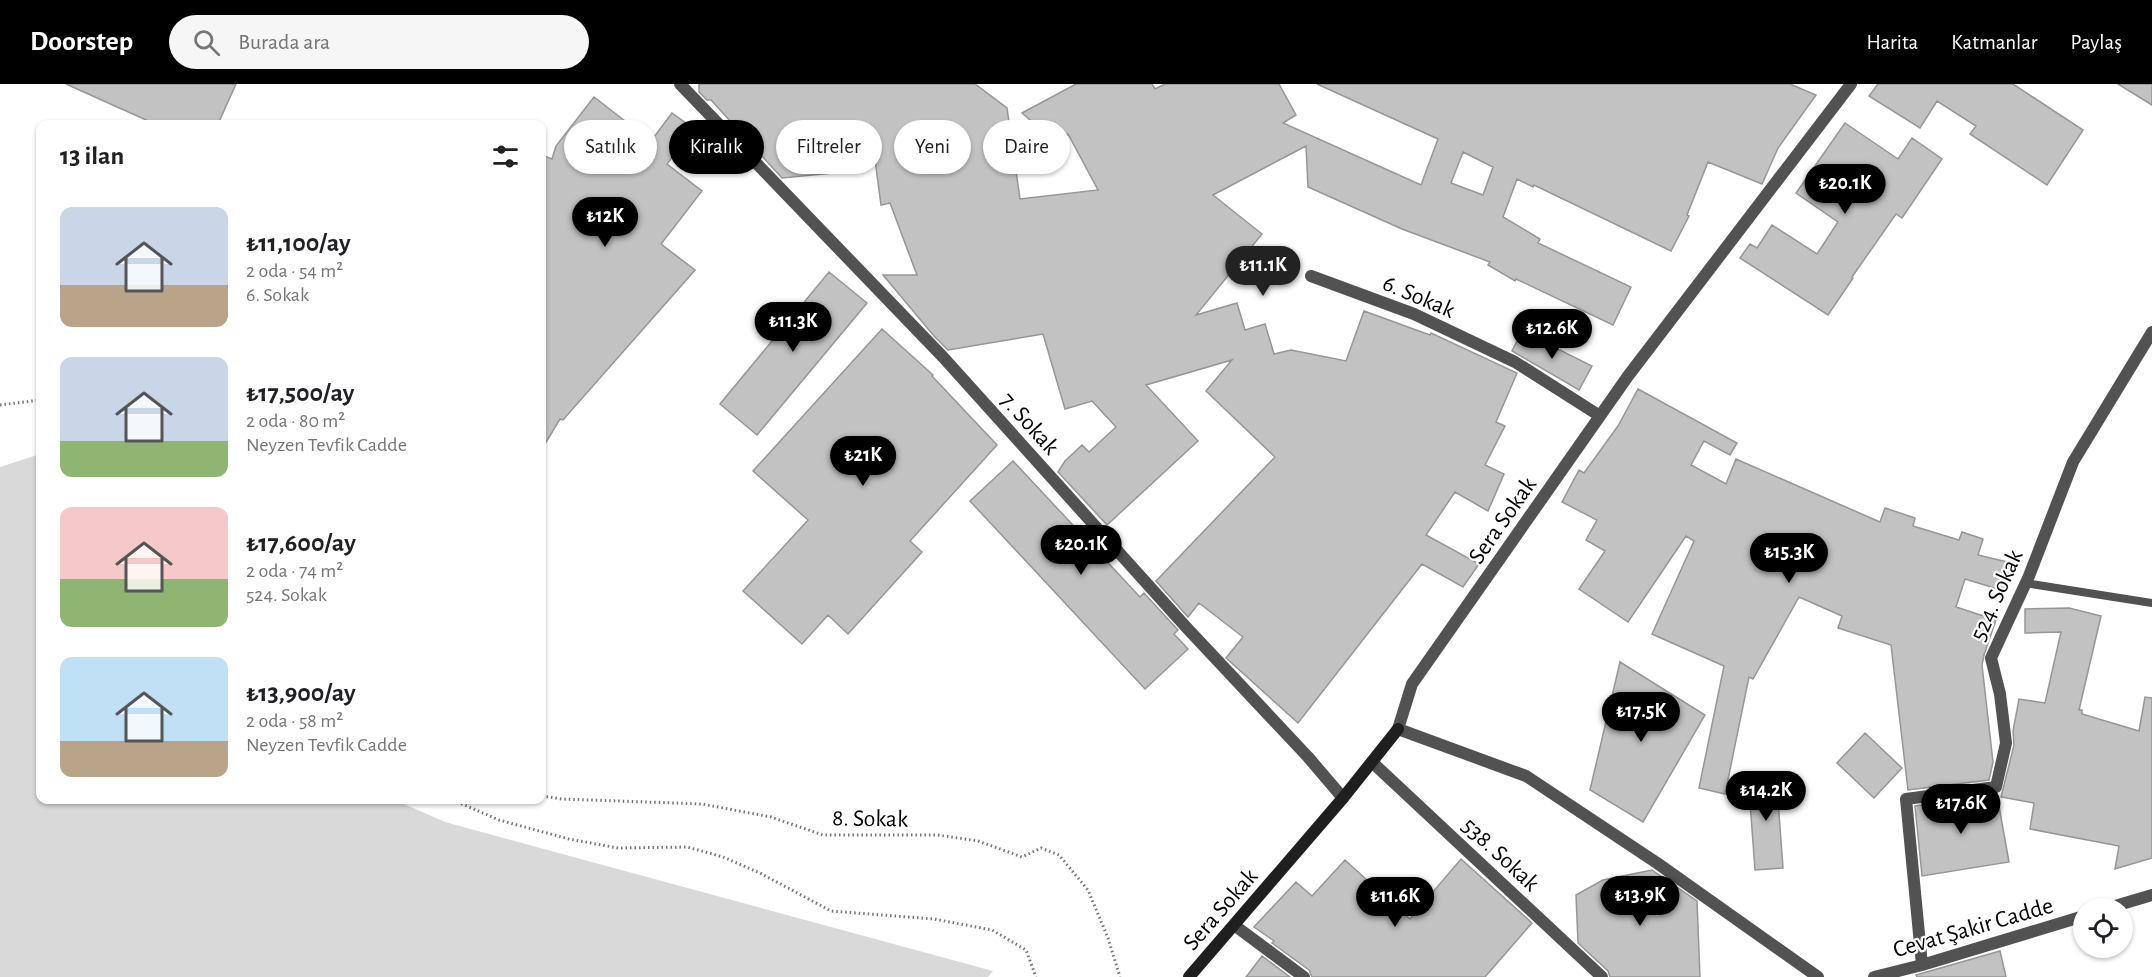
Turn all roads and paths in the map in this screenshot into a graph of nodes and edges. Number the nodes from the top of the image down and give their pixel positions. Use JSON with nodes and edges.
{"nodes":[{"id":1,"x":680,"y":84,"type":"edge"},
{"id":2,"x":1851,"y":84,"type":"edge"},
{"id":3,"x":1311,"y":276,"type":"dead end"},
{"id":4,"x":2152,"y":332,"type":"edge"},
{"id":5,"x":36,"y":400,"type":"edge"},
{"id":6,"x":0,"y":405,"type":"edge"},
{"id":7,"x":1600,"y":416,"type":"junction"},
{"id":8,"x":2025,"y":584,"type":"junction"},
{"id":9,"x":2152,"y":603,"type":"edge"},
{"id":10,"x":1398,"y":729,"type":"junction"},
{"id":11,"x":1372,"y":762,"type":"junction"},
{"id":12,"x":546,"y":797,"type":"edge"},
{"id":13,"x":1343,"y":798,"type":"junction"},
{"id":14,"x":462,"y":804,"type":"edge"},
{"id":15,"x":2152,"y":895,"type":"edge"},
{"id":16,"x":2133,"y":901,"type":"edge"},
{"id":17,"x":2073,"y":919,"type":"edge"},
{"id":18,"x":1234,"y":925,"type":"junction"},
{"id":19,"x":1922,"y":965,"type":"junction"},
{"id":20,"x":1036,"y":977,"type":"edge"},
{"id":21,"x":1120,"y":977,"type":"edge"},
{"id":22,"x":1189,"y":977,"type":"edge"},
{"id":23,"x":1304,"y":977,"type":"edge"},
{"id":24,"x":1602,"y":977,"type":"edge"},
{"id":25,"x":1818,"y":977,"type":"edge"},
{"id":26,"x":1874,"y":977,"type":"edge"}],
"edges":[{"from":1,"to":13,"type":"street","name":"7. Sokak"},
{"from":2,"to":7,"type":"street","name":"Sera Sokak"},
{"from":3,"to":7,"type":"street","name":"6. Sokak"},
{"from":4,"to":8,"type":"street","name":"524. Sokak"},
{"from":5,"to":6,"type":"path"},
{"from":7,"to":10,"type":"street","name":"Sera Sokak"},
{"from":8,"to":9,"type":"lane"},
{"from":8,"to":19,"type":"street","name":"524. Sokak"},
{"from":10,"to":11,"type":"street","name":"Sera Sokak"},
{"from":10,"to":25,"type":"street"},
{"from":11,"to":13,"type":"street","name":"Sera Sokak"},
{"from":11,"to":24,"type":"street","name":"538. Sokak"},
{"from":12,"to":21,"type":"path","name":"8. Sokak"},
{"from":13,"to":18,"type":"street","name":"Sera Sokak"},
{"from":14,"to":20,"type":"path"},
{"from":15,"to":16,"type":"street"},
{"from":17,"to":19,"type":"street","name":"Cevat Şakir Cadde"},
{"from":18,"to":22,"type":"street","name":"Sera Sokak"},
{"from":18,"to":23,"type":"street"},
{"from":19,"to":26,"type":"street","name":"Cevat Şakir Cadde"}]}
